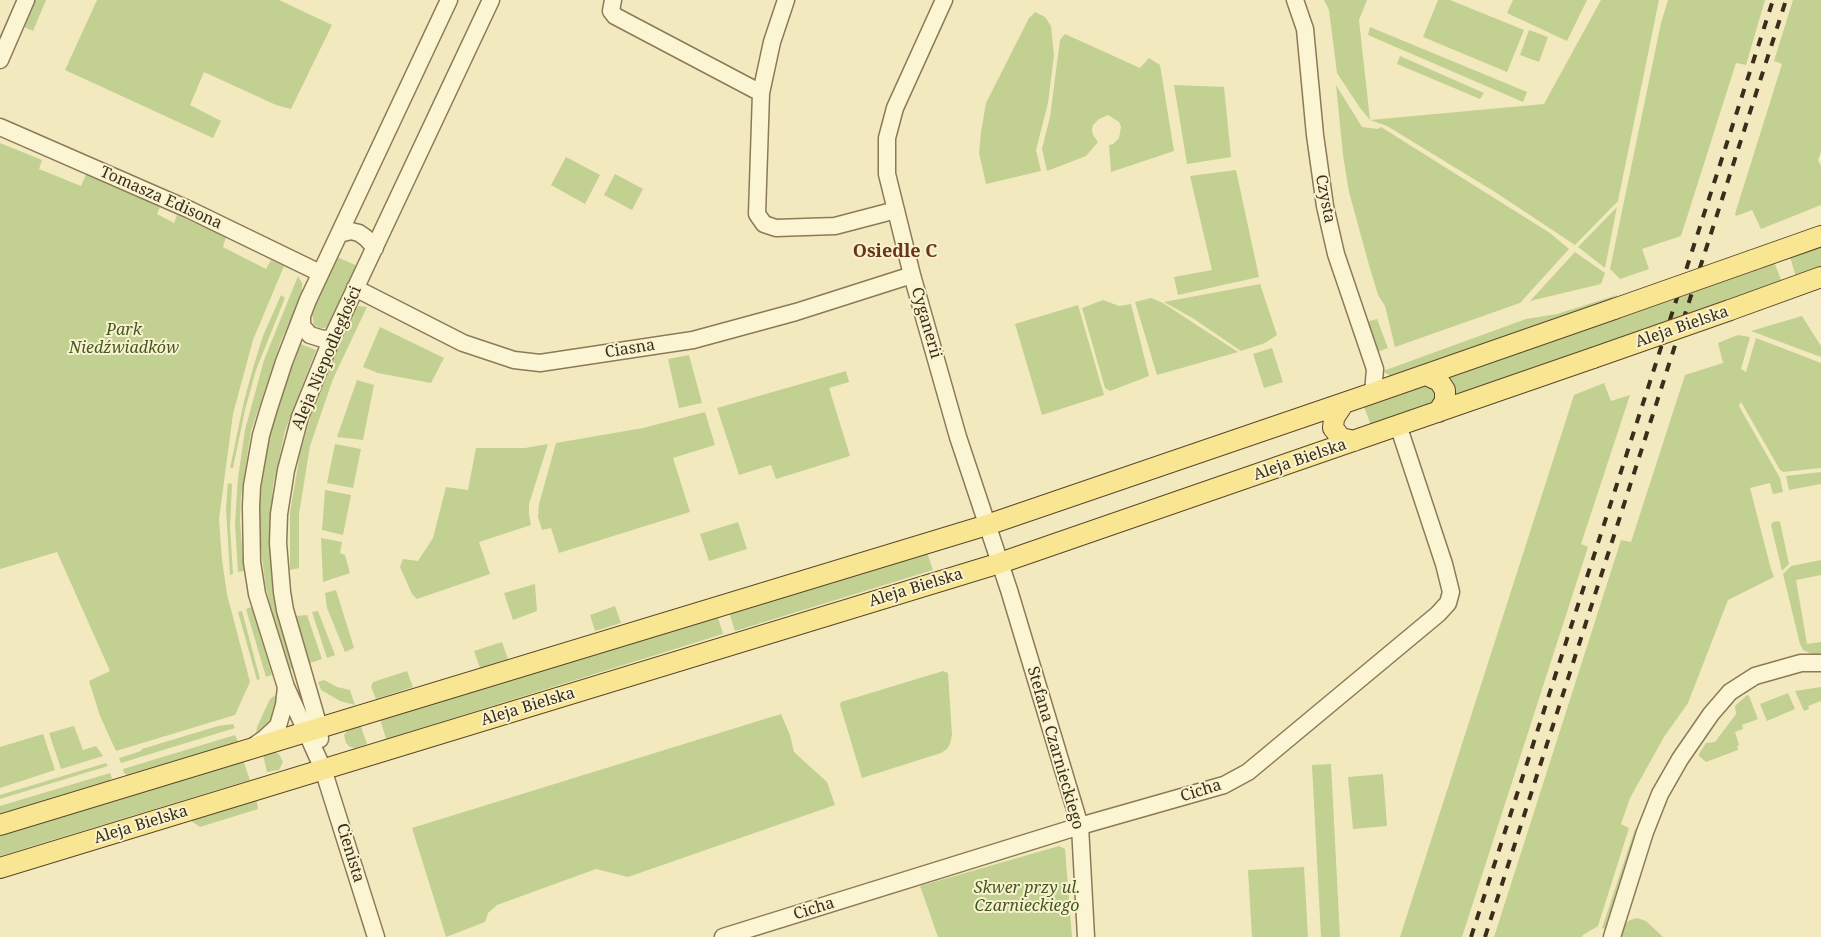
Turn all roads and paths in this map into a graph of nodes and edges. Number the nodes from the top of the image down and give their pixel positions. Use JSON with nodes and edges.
{"nodes":[{"id":1,"x":26,"y":0,"type":"edge"},
{"id":2,"x":449,"y":0,"type":"edge"},
{"id":3,"x":491,"y":0,"type":"edge"},
{"id":4,"x":613,"y":0,"type":"edge"},
{"id":5,"x":786,"y":0,"type":"edge"},
{"id":6,"x":944,"y":0,"type":"edge"},
{"id":7,"x":1295,"y":0,"type":"edge"},
{"id":8,"x":0,"y":60,"type":"edge"},
{"id":9,"x":761,"y":93,"type":"junction"},
{"id":10,"x":0,"y":127,"type":"edge"},
{"id":11,"x":896,"y":210,"type":"junction"},
{"id":12,"x":339,"y":234,"type":"junction"},
{"id":13,"x":1821,"y":236,"type":"edge"},
{"id":14,"x":375,"y":248,"type":"junction"},
{"id":15,"x":320,"y":273,"type":"junction"},
{"id":16,"x":912,"y":275,"type":"junction"},
{"id":17,"x":1821,"y":277,"type":"edge"},
{"id":18,"x":356,"y":288,"type":"junction"},
{"id":19,"x":302,"y":318,"type":"junction"},
{"id":20,"x":332,"y":338,"type":"junction"},
{"id":21,"x":1426,"y":375,"type":"junction"},
{"id":22,"x":1373,"y":393,"type":"junction"},
{"id":23,"x":1344,"y":403,"type":"junction"},
{"id":24,"x":1438,"y":412,"type":"junction"},
{"id":25,"x":1398,"y":425,"type":"junction"},
{"id":26,"x":1354,"y":441,"type":"junction"},
{"id":27,"x":986,"y":524,"type":"junction"},
{"id":28,"x":1000,"y":562,"type":"junction"},
{"id":29,"x":1821,"y":662,"type":"edge"},
{"id":30,"x":286,"y":687,"type":"junction"},
{"id":31,"x":312,"y":729,"type":"junction"},
{"id":32,"x":246,"y":750,"type":"junction"},
{"id":33,"x":323,"y":768,"type":"junction"},
{"id":34,"x":0,"y":825,"type":"edge"},
{"id":35,"x":1080,"y":826,"type":"junction"},
{"id":36,"x":0,"y":868,"type":"edge"},
{"id":37,"x":376,"y":937,"type":"edge"},
{"id":38,"x":723,"y":937,"type":"edge"},
{"id":39,"x":1086,"y":937,"type":"edge"},
{"id":40,"x":1612,"y":937,"type":"edge"}],
"edges":[{"from":1,"to":8,"type":"street"},
{"from":2,"to":12,"type":"street","name":"Aleja Niepodległości"},
{"from":3,"to":14,"type":"street","name":"Aleja Niepodległości"},
{"from":4,"to":9,"type":"street"},
{"from":5,"to":9,"type":"street"},
{"from":6,"to":11,"type":"street","name":"Cyganerii"},
{"from":7,"to":22,"type":"street","name":"Czysta"},
{"from":9,"to":11,"type":"street"},
{"from":10,"to":15,"type":"street","name":"Tomasza Edisona"},
{"from":11,"to":16,"type":"street","name":"Cyganerii"},
{"from":12,"to":14,"type":"street"},
{"from":12,"to":15,"type":"street","name":"Aleja Niepodległości"},
{"from":13,"to":21,"type":"main road","bridge":true},
{"from":14,"to":18,"type":"street","name":"Aleja Niepodległości"},
{"from":15,"to":19,"type":"street","name":"Aleja Niepodległości"},
{"from":16,"to":18,"type":"street","name":"Ciasna"},
{"from":16,"to":27,"type":"street","name":"Cyganerii"},
{"from":17,"to":24,"type":"main road","name":"Aleja Bielska","bridge":true},
{"from":18,"to":20,"type":"street","name":"Aleja Niepodległości"},
{"from":19,"to":20,"type":"street"},
{"from":19,"to":30,"type":"street","name":"Aleja Niepodległości"},
{"from":20,"to":31,"type":"street","name":"Aleja Niepodległości"},
{"from":21,"to":22,"type":"main road"},
{"from":21,"to":24,"type":"main road"},
{"from":22,"to":23,"type":"main road"},
{"from":23,"to":26,"type":"main road"},
{"from":23,"to":27,"type":"main road"},
{"from":24,"to":25,"type":"main road","name":"Aleja Bielska"},
{"from":25,"to":26,"type":"main road","name":"Aleja Bielska"},
{"from":25,"to":35,"type":"street","name":"Cicha"},
{"from":26,"to":28,"type":"main road","name":"Aleja Bielska"},
{"from":27,"to":28,"type":"street","name":"Cyganerii"},
{"from":27,"to":31,"type":"main road"},
{"from":28,"to":33,"type":"main road","name":"Aleja Bielska"},
{"from":28,"to":35,"type":"street","name":"Stefana Czarnieckiego"},
{"from":29,"to":40,"type":"street"},
{"from":30,"to":31,"type":"street","name":"Aleja Niepodległości"},
{"from":30,"to":32,"type":"street","name":"Aleja Niepodległości"},
{"from":31,"to":32,"type":"main road"},
{"from":31,"to":33,"type":"street","name":"Aleja Niepodległości"},
{"from":32,"to":34,"type":"main road"},
{"from":33,"to":36,"type":"main road","name":"Aleja Bielska"},
{"from":33,"to":37,"type":"street","name":"Cienista"},
{"from":35,"to":38,"type":"street","name":"Cicha"},
{"from":35,"to":39,"type":"street","name":"Stefana Czarnieckiego"}]}
